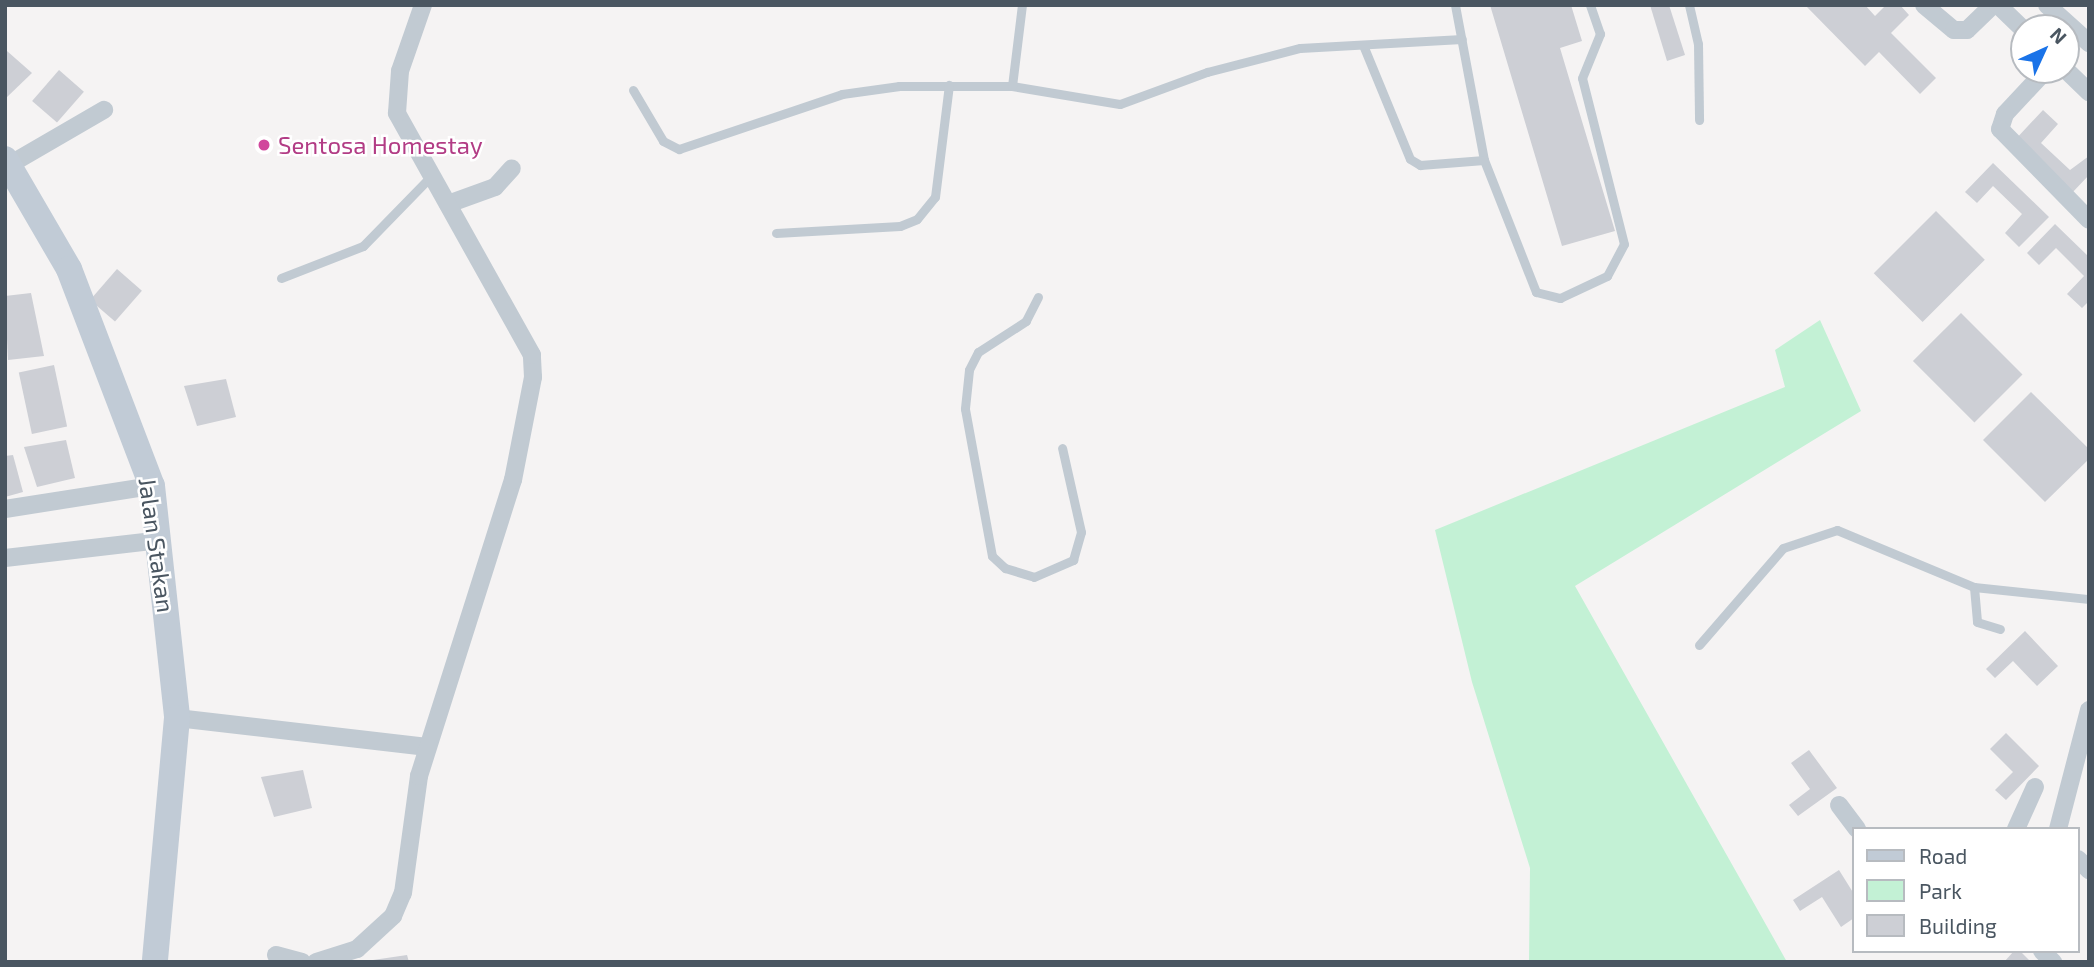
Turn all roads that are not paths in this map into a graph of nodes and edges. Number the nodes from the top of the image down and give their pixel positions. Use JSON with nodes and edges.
{"nodes":[{"id":1,"x":423,"y":5,"type":"edge"},
{"id":2,"x":1022,"y":5,"type":"edge"},
{"id":3,"x":1455,"y":5,"type":"edge"},
{"id":4,"x":1590,"y":5,"type":"edge"},
{"id":5,"x":1689,"y":5,"type":"edge"},
{"id":6,"x":1924,"y":5,"type":"edge"},
{"id":7,"x":1995,"y":5,"type":"edge"},
{"id":8,"x":2047,"y":5,"type":"edge"},
{"id":9,"x":2010,"y":18,"type":"edge"},
{"id":10,"x":1462,"y":38,"type":"junction"},
{"id":11,"x":2089,"y":43,"type":"edge"},
{"id":12,"x":1363,"y":45,"type":"junction"},
{"id":13,"x":2033,"y":84,"type":"edge"},
{"id":14,"x":949,"y":85,"type":"junction"},
{"id":15,"x":1012,"y":86,"type":"junction"},
{"id":16,"x":633,"y":90,"type":"dead end"},
{"id":17,"x":104,"y":110,"type":"dead end"},
{"id":18,"x":1699,"y":121,"type":"dead end"},
{"id":19,"x":1484,"y":160,"type":"junction"},
{"id":20,"x":7,"y":162,"type":"edge"},
{"id":21,"x":512,"y":168,"type":"dead end"},
{"id":22,"x":432,"y":175,"type":"junction"},
{"id":23,"x":448,"y":204,"type":"junction"},
{"id":24,"x":2089,"y":220,"type":"edge"},
{"id":25,"x":776,"y":233,"type":"dead end"},
{"id":26,"x":281,"y":278,"type":"dead end"},
{"id":27,"x":1038,"y":298,"type":"dead end"},
{"id":28,"x":1062,"y":447,"type":"dead end"},
{"id":29,"x":152,"y":486,"type":"junction"},
{"id":30,"x":5,"y":509,"type":"edge"},
{"id":31,"x":160,"y":540,"type":"junction"},
{"id":32,"x":5,"y":558,"type":"edge"},
{"id":33,"x":1973,"y":587,"type":"junction"},
{"id":34,"x":2089,"y":599,"type":"edge"},
{"id":35,"x":2000,"y":629,"type":"dead end"},
{"id":36,"x":1699,"y":645,"type":"dead end"},
{"id":37,"x":2089,"y":710,"type":"edge"},
{"id":38,"x":177,"y":718,"type":"junction"},
{"id":39,"x":427,"y":747,"type":"junction"},
{"id":40,"x":2035,"y":787,"type":"dead end"},
{"id":41,"x":1839,"y":805,"type":"dead end"},
{"id":42,"x":1856,"y":827,"type":"edge"},
{"id":43,"x":2017,"y":827,"type":"edge"},
{"id":44,"x":2059,"y":827,"type":"edge"},
{"id":45,"x":276,"y":955,"type":"dead end"},
{"id":46,"x":155,"y":962,"type":"edge"},
{"id":47,"x":302,"y":962,"type":"edge"},
{"id":48,"x":316,"y":962,"type":"edge"}],
"edges":[{"from":1,"to":22,"type":"street"},
{"from":2,"to":15,"type":"lane"},
{"from":3,"to":10,"type":"lane"},
{"from":4,"to":19,"type":"lane"},
{"from":5,"to":18,"type":"lane"},
{"from":6,"to":7,"type":"street"},
{"from":7,"to":9,"type":"street"},
{"from":8,"to":11,"type":"street"},
{"from":10,"to":12,"type":"lane"},
{"from":10,"to":19,"type":"lane"},
{"from":12,"to":15,"type":"lane"},
{"from":12,"to":19,"type":"lane"},
{"from":13,"to":24,"type":"street"},
{"from":14,"to":15,"type":"lane"},
{"from":14,"to":16,"type":"lane"},
{"from":14,"to":25,"type":"lane"},
{"from":17,"to":20,"type":"street"},
{"from":20,"to":29,"type":"main road","name":"Jalan Stakan"},
{"from":21,"to":23,"type":"street"},
{"from":22,"to":23,"type":"street"},
{"from":22,"to":26,"type":"lane"},
{"from":23,"to":39,"type":"street"},
{"from":27,"to":28,"type":"lane"},
{"from":29,"to":30,"type":"street"},
{"from":29,"to":31,"type":"main road","name":"Jalan Stakan"},
{"from":31,"to":32,"type":"street"},
{"from":31,"to":38,"type":"main road","name":"Jalan Stakan"},
{"from":33,"to":34,"type":"lane"},
{"from":33,"to":35,"type":"lane"},
{"from":33,"to":36,"type":"lane"},
{"from":37,"to":44,"type":"street"},
{"from":38,"to":39,"type":"street"},
{"from":38,"to":46,"type":"main road","name":"Jalan Stakan"},
{"from":39,"to":48,"type":"street"},
{"from":40,"to":43,"type":"street"},
{"from":41,"to":42,"type":"street"},
{"from":45,"to":47,"type":"street"}]}
